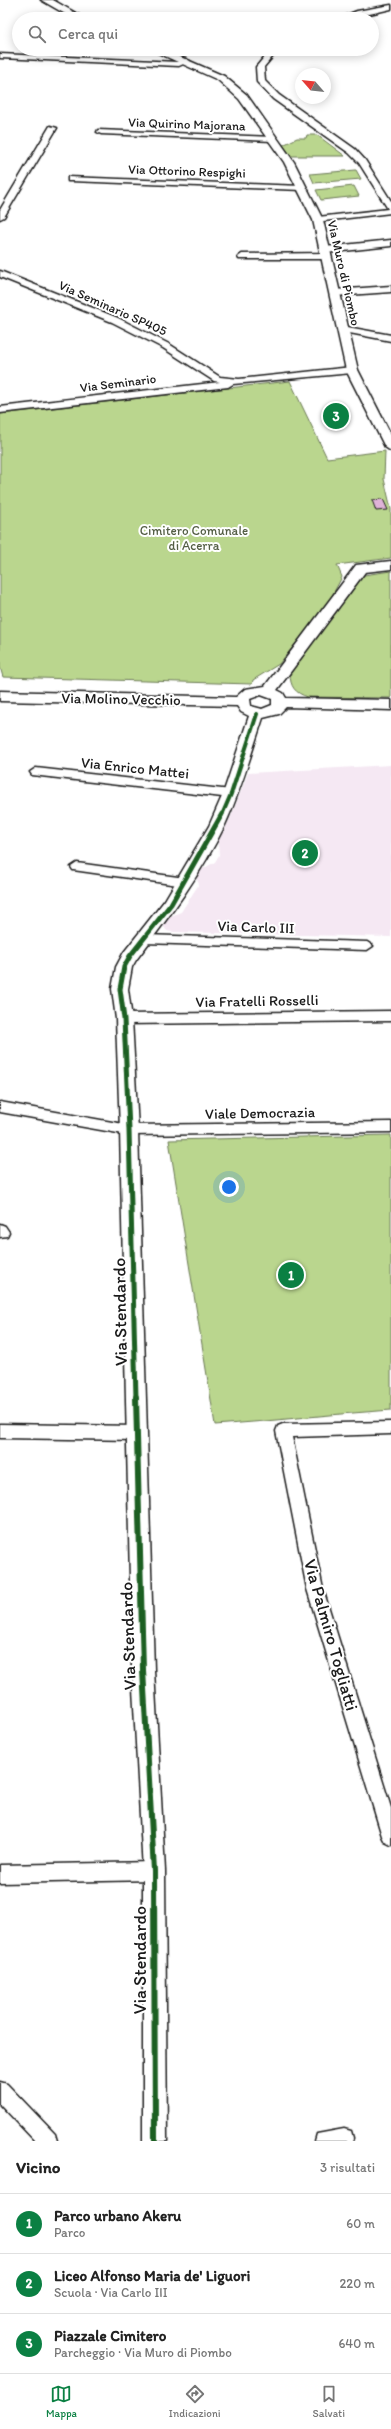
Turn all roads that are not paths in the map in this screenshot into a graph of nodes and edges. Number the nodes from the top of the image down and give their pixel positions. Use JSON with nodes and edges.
{"nodes":[{"id":1,"x":46,"y":0,"type":"edge"},
{"id":2,"x":391,"y":7,"type":"edge"},
{"id":3,"x":68,"y":12,"type":"edge"},
{"id":4,"x":365,"y":12,"type":"edge"},
{"id":5,"x":0,"y":56,"type":"edge"},
{"id":6,"x":173,"y":56,"type":"edge"},
{"id":7,"x":269,"y":56,"type":"edge"},
{"id":8,"x":186,"y":61,"type":"junction"},
{"id":9,"x":53,"y":128,"type":"dead end"},
{"id":10,"x":101,"y":132,"type":"dead end"},
{"id":11,"x":272,"y":139,"type":"junction"},
{"id":12,"x":71,"y":179,"type":"dead end"},
{"id":13,"x":302,"y":188,"type":"junction"},
{"id":14,"x":391,"y":210,"type":"edge"},
{"id":15,"x":0,"y":217,"type":"edge"},
{"id":16,"x":318,"y":220,"type":"junction"},
{"id":17,"x":391,"y":243,"type":"edge"},
{"id":18,"x":326,"y":253,"type":"junction"},
{"id":19,"x":242,"y":256,"type":"dead end"},
{"id":20,"x":0,"y":274,"type":"edge"},
{"id":21,"x":391,"y":290,"type":"edge"},
{"id":22,"x":334,"y":293,"type":"junction"},
{"id":23,"x":342,"y":329,"type":"junction"},
{"id":24,"x":391,"y":338,"type":"edge"},
{"id":25,"x":352,"y":370,"type":"junction"},
{"id":26,"x":240,"y":382,"type":"junction"},
{"id":27,"x":0,"y":410,"type":"edge"},
{"id":28,"x":391,"y":447,"type":"edge"},
{"id":29,"x":391,"y":565,"type":"edge"},
{"id":30,"x":269,"y":691,"type":"junction"},
{"id":31,"x":0,"y":696,"type":"edge"},
{"id":32,"x":242,"y":702,"type":"junction"},
{"id":33,"x":280,"y":702,"type":"junction"},
{"id":34,"x":391,"y":705,"type":"edge"},
{"id":35,"x":257,"y":714,"type":"junction"},
{"id":36,"x":36,"y":772,"type":"dead end"},
{"id":37,"x":231,"y":794,"type":"junction"},
{"id":38,"x":77,"y":867,"type":"dead end"},
{"id":39,"x":185,"y":882,"type":"junction"},
{"id":40,"x":144,"y":939,"type":"junction"},
{"id":41,"x":366,"y":946,"type":"dead end"},
{"id":42,"x":391,"y":1016,"type":"edge"},
{"id":43,"x":124,"y":1019,"type":"junction"},
{"id":44,"x":0,"y":1107,"type":"edge"},
{"id":45,"x":391,"y":1127,"type":"edge"},
{"id":46,"x":129,"y":1130,"type":"junction"},
{"id":47,"x":391,"y":1428,"type":"edge"},
{"id":48,"x":0,"y":1431,"type":"edge"},
{"id":49,"x":137,"y":1433,"type":"junction"},
{"id":50,"x":390,"y":1830,"type":"edge"},
{"id":51,"x":154,"y":1871,"type":"junction"},
{"id":52,"x":0,"y":1874,"type":"edge"},
{"id":53,"x":0,"y":2091,"type":"edge"},
{"id":54,"x":344,"y":2138,"type":"dead end"},
{"id":55,"x":48,"y":2141,"type":"edge"},
{"id":56,"x":155,"y":2141,"type":"edge"},
{"id":57,"x":324,"y":2141,"type":"edge"}],
"edges":[{"from":1,"to":3,"type":"street"},
{"from":2,"to":4,"type":"street"},
{"from":5,"to":8,"type":"street"},
{"from":6,"to":8,"type":"street","name":"Via Muro di Piombo"},
{"from":7,"to":14,"type":"street"},
{"from":8,"to":11,"type":"street","name":"Via Muro di Piombo"},
{"from":9,"to":15,"type":"street"},
{"from":10,"to":11,"type":"street","name":"Via Quirino Majorana"},
{"from":11,"to":13,"type":"street","name":"Via Muro di Piombo"},
{"from":12,"to":13,"type":"street","name":"Via Ottorino Respighi"},
{"from":13,"to":16,"type":"street","name":"Via Muro di Piombo"},
{"from":14,"to":16,"type":"street"},
{"from":16,"to":18,"type":"street","name":"Via Muro di Piombo"},
{"from":17,"to":18,"type":"street"},
{"from":18,"to":19,"type":"street"},
{"from":18,"to":22,"type":"street","name":"Via Muro di Piombo"},
{"from":20,"to":26,"type":"street","name":"Via Seminario SP405"},
{"from":21,"to":22,"type":"street"},
{"from":22,"to":23,"type":"street","name":"Via Muro di Piombo"},
{"from":23,"to":24,"type":"street"},
{"from":23,"to":25,"type":"street","name":"Via Muro di Piombo"},
{"from":25,"to":26,"type":"street","name":"Via Seminario SP405"},
{"from":25,"to":28,"type":"street","name":"Via Muro di Piombo"},
{"from":26,"to":27,"type":"street","name":"Via Seminario"},
{"from":29,"to":30,"type":"street"},
{"from":30,"to":32,"type":"street"},
{"from":30,"to":33,"type":"street"},
{"from":31,"to":32,"type":"street","name":"Via Molino Vecchio"},
{"from":32,"to":35,"type":"street"},
{"from":33,"to":34,"type":"street"},
{"from":33,"to":35,"type":"street"},
{"from":35,"to":37,"type":"street","name":"Via Stendardo"},
{"from":36,"to":37,"type":"street","name":"Via Enrico Mattei"},
{"from":37,"to":39,"type":"street","name":"Via Stendardo"},
{"from":38,"to":39,"type":"street"},
{"from":39,"to":40,"type":"street","name":"Via Stendardo"},
{"from":40,"to":41,"type":"street","name":"Via Carlo III"},
{"from":40,"to":43,"type":"street","name":"Via Stendardo"},
{"from":42,"to":43,"type":"street","name":"Via Fratelli Rosselli"},
{"from":43,"to":46,"type":"street","name":"Via Stendardo"},
{"from":44,"to":46,"type":"street","name":"Viale Democrazia"},
{"from":45,"to":46,"type":"street","name":"Viale Democrazia"},
{"from":46,"to":49,"type":"street","name":"Via Stendardo"},
{"from":47,"to":50,"type":"street","name":"Via Palmiro Togliatti"},
{"from":48,"to":49,"type":"street"},
{"from":49,"to":51,"type":"street","name":"Via Stendardo"},
{"from":51,"to":52,"type":"street"},
{"from":51,"to":56,"type":"street","name":"Via Stendardo"},
{"from":53,"to":55,"type":"street"},
{"from":54,"to":57,"type":"street"}]}
